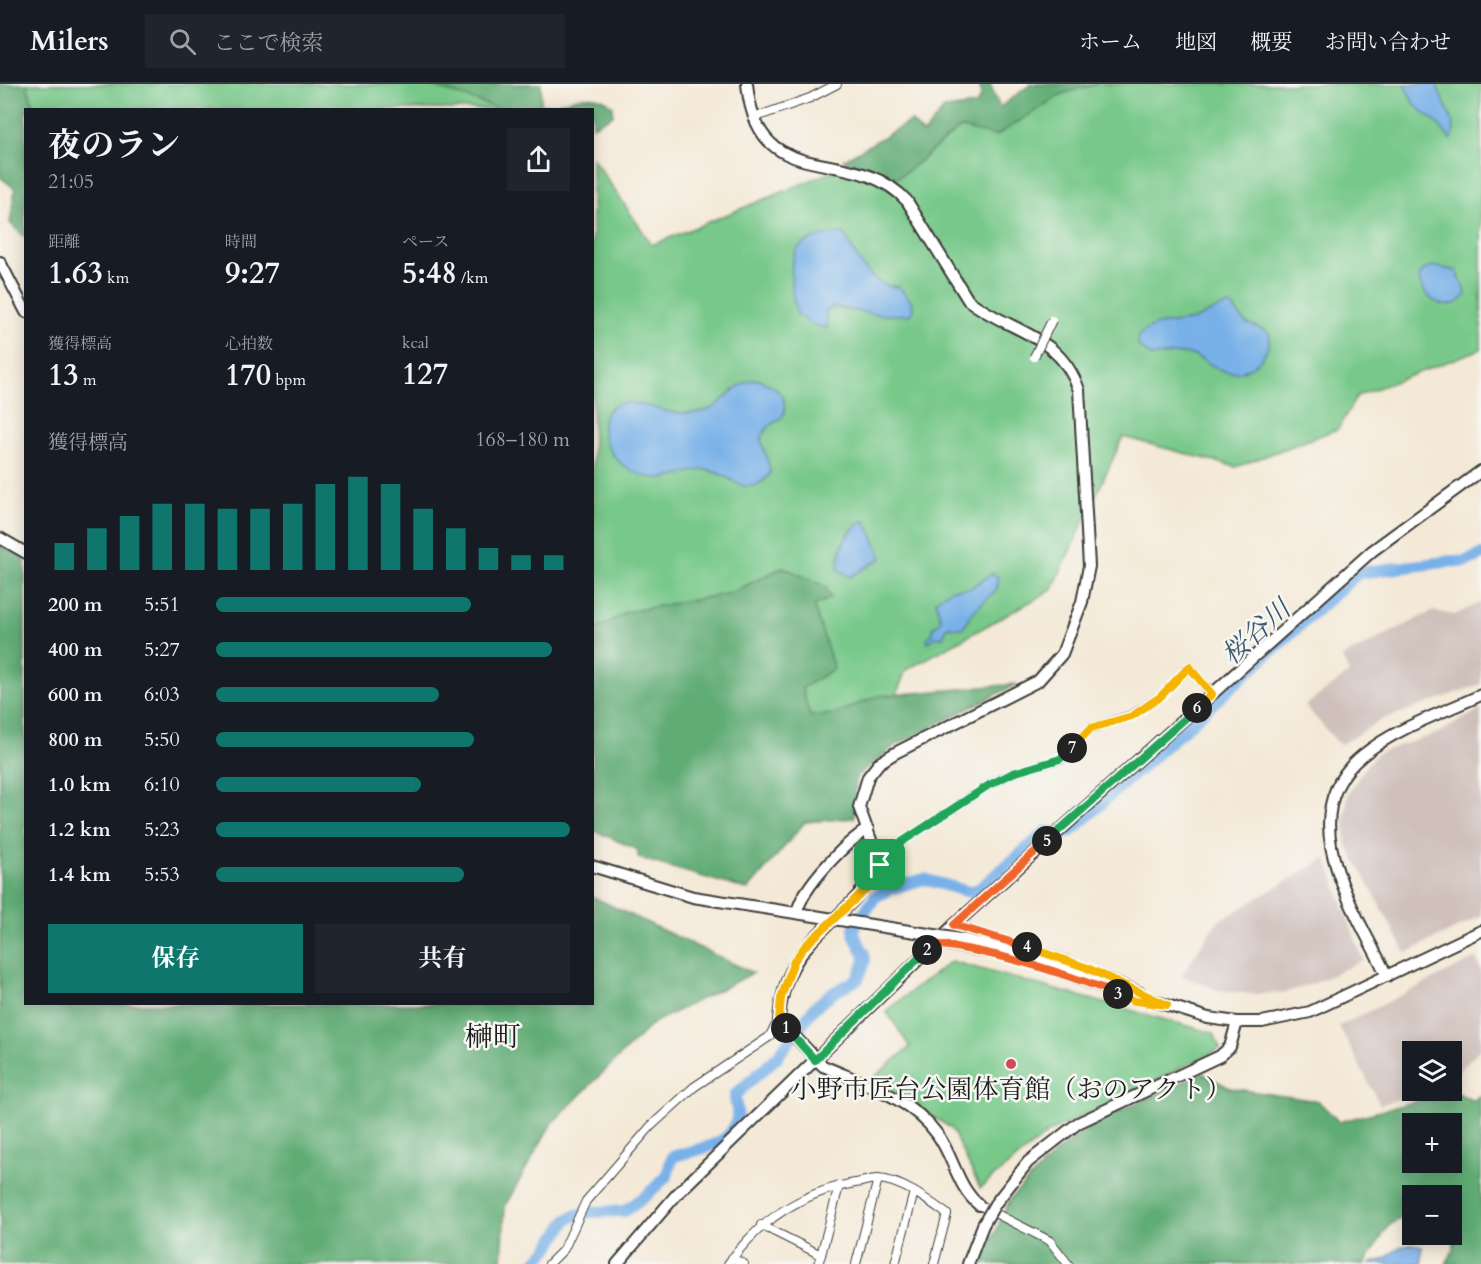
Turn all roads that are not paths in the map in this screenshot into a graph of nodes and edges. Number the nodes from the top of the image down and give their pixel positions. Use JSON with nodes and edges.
{"nodes":[{"id":1,"x":747,"y":84,"type":"edge"},
{"id":2,"x":837,"y":84,"type":"edge"},
{"id":3,"x":753,"y":118,"type":"junction"},
{"id":4,"x":0,"y":262,"type":"edge"},
{"id":5,"x":24,"y":308,"type":"edge"},
{"id":6,"x":1052,"y":320,"type":"dead end"},
{"id":7,"x":1034,"y":357,"type":"dead end"},
{"id":8,"x":1481,"y":471,"type":"edge"},
{"id":9,"x":0,"y":538,"type":"edge"},
{"id":10,"x":24,"y":552,"type":"edge"},
{"id":11,"x":1212,"y":694,"type":"junction"},
{"id":12,"x":1481,"y":695,"type":"edge"},
{"id":13,"x":868,"y":829,"type":"junction"},
{"id":14,"x":880,"y":865,"type":"junction"},
{"id":15,"x":594,"y":867,"type":"edge"},
{"id":16,"x":800,"y":914,"type":"junction"},
{"id":17,"x":954,"y":925,"type":"junction"},
{"id":18,"x":1481,"y":931,"type":"edge"},
{"id":19,"x":934,"y":944,"type":"junction"},
{"id":20,"x":1387,"y":975,"type":"junction"},
{"id":21,"x":1167,"y":1005,"type":"junction"},
{"id":22,"x":779,"y":1020,"type":"junction"},
{"id":23,"x":1237,"y":1022,"type":"junction"},
{"id":24,"x":815,"y":1060,"type":"junction"},
{"id":25,"x":879,"y":1179,"type":"junction"},
{"id":26,"x":838,"y":1186,"type":"junction"},
{"id":27,"x":914,"y":1192,"type":"junction"},
{"id":28,"x":979,"y":1205,"type":"joint"},
{"id":29,"x":761,"y":1225,"type":"junction"},
{"id":30,"x":821,"y":1255,"type":"junction"},
{"id":31,"x":730,"y":1261,"type":"edge"},
{"id":32,"x":549,"y":1264,"type":"edge"},
{"id":33,"x":617,"y":1264,"type":"edge"},
{"id":34,"x":744,"y":1264,"type":"edge"},
{"id":35,"x":818,"y":1264,"type":"edge"},
{"id":36,"x":856,"y":1264,"type":"edge"},
{"id":37,"x":895,"y":1264,"type":"edge"},
{"id":38,"x":934,"y":1264,"type":"edge"},
{"id":39,"x":968,"y":1264,"type":"edge"},
{"id":40,"x":1068,"y":1264,"type":"edge"}],
"edges":[{"from":1,"to":3,"type":"street"},
{"from":2,"to":3,"type":"street"},
{"from":3,"to":13,"type":"street"},
{"from":4,"to":5,"type":"street"},
{"from":6,"to":7,"type":"street","bridge":true},
{"from":8,"to":11,"type":"street"},
{"from":9,"to":10,"type":"street"},
{"from":11,"to":14,"type":"street"},
{"from":11,"to":17,"type":"street"},
{"from":12,"to":20,"type":"street"},
{"from":13,"to":14,"type":"street"},
{"from":13,"to":16,"type":"street"},
{"from":14,"to":22,"type":"street"},
{"from":15,"to":16,"type":"street"},
{"from":16,"to":21,"type":"street","bridge":true},
{"from":17,"to":19,"type":"street"},
{"from":17,"to":21,"type":"street"},
{"from":18,"to":20,"type":"street"},
{"from":19,"to":21,"type":"street"},
{"from":19,"to":24,"type":"street"},
{"from":20,"to":23,"type":"street"},
{"from":21,"to":23,"type":"street"},
{"from":22,"to":24,"type":"street"},
{"from":22,"to":32,"type":"street"},
{"from":23,"to":39,"type":"street","bridge":true},
{"from":24,"to":28,"type":"street"},
{"from":24,"to":33,"type":"street"},
{"from":25,"to":26,"type":"street"},
{"from":25,"to":27,"type":"street"},
{"from":25,"to":36,"type":"street"},
{"from":26,"to":29,"type":"street"},
{"from":26,"to":30,"type":"street"},
{"from":27,"to":37,"type":"street"},
{"from":27,"to":38,"type":"street"},
{"from":28,"to":40,"type":"street"},
{"from":29,"to":30,"type":"street"},
{"from":29,"to":31,"type":"street"},
{"from":30,"to":35,"type":"street"},
{"from":31,"to":34,"type":"street"}]}
